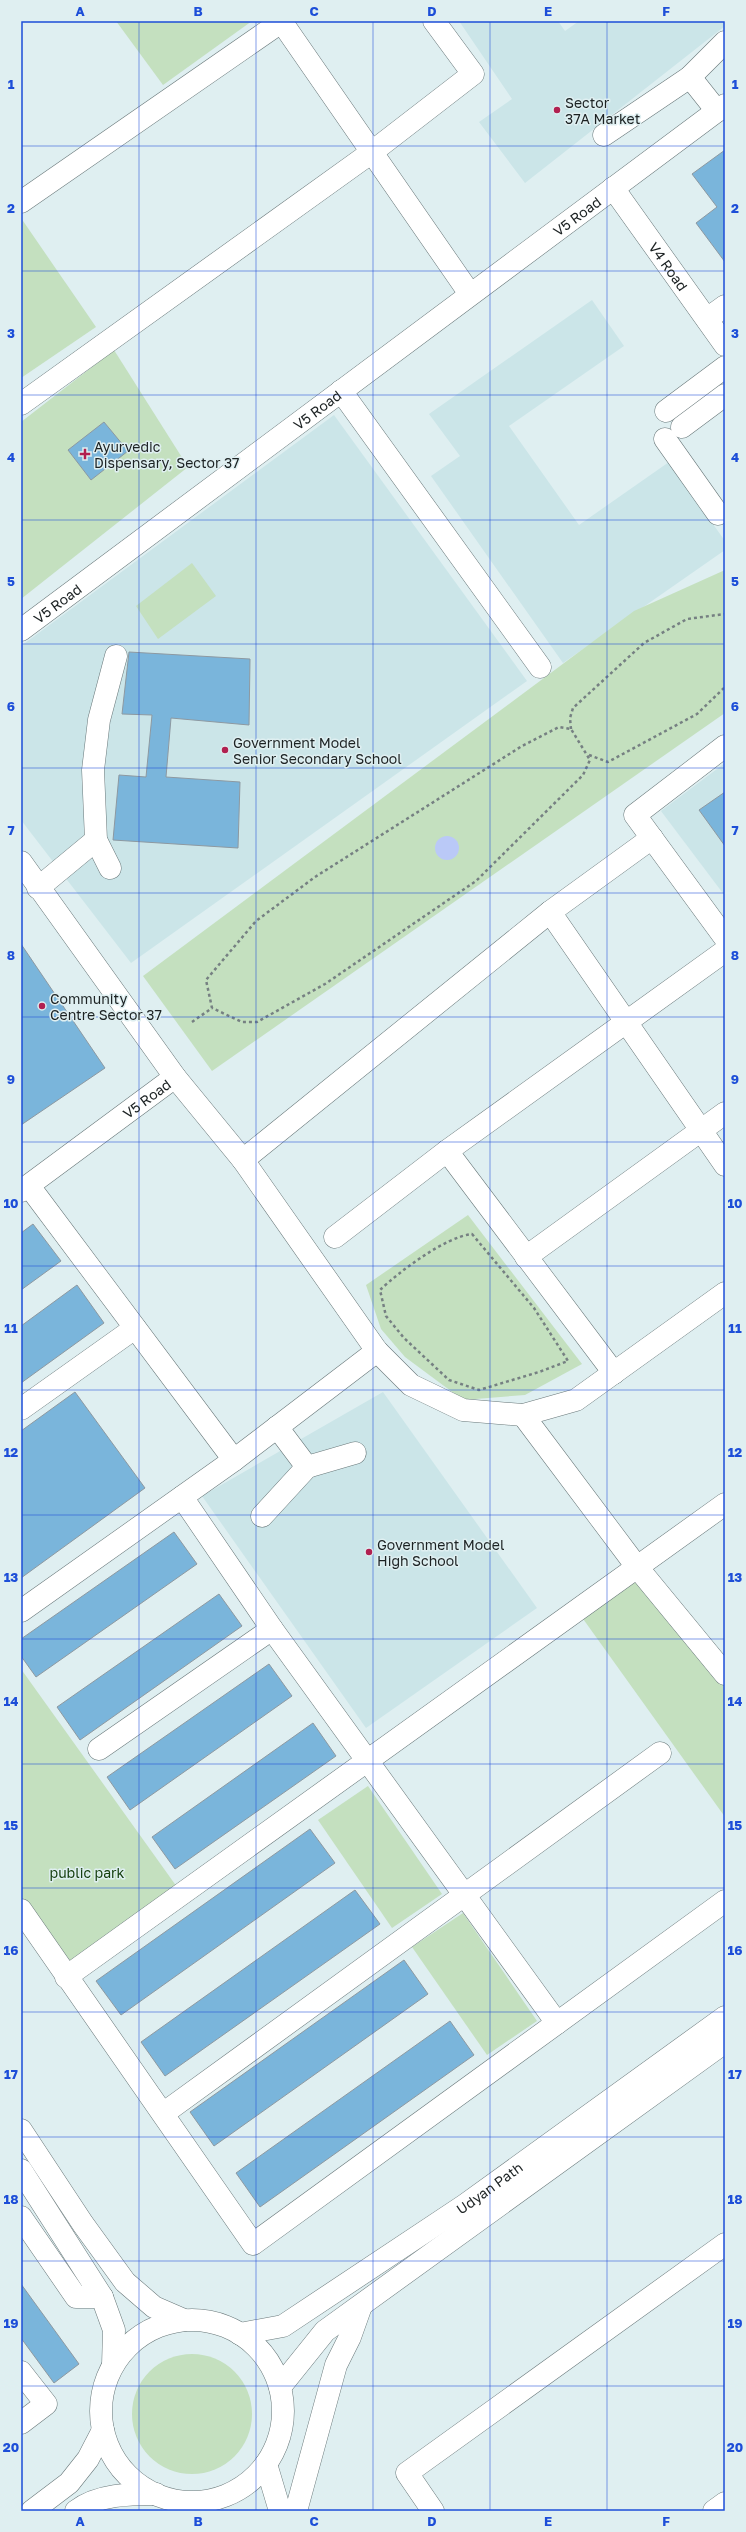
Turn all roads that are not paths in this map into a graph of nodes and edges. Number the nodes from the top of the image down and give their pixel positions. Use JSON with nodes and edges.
{"nodes":[{"id":1,"x":281,"y":21,"type":"edge"},
{"id":2,"x":434,"y":21,"type":"edge"},
{"id":3,"x":725,"y":42,"type":"edge"},
{"id":4,"x":690,"y":77,"type":"junction"},
{"id":5,"x":721,"y":108,"type":"edge"},
{"id":6,"x":604,"y":135,"type":"dead end"},
{"id":7,"x":372,"y":152,"type":"junction"},
{"id":8,"x":613,"y":188,"type":"junction"},
{"id":9,"x":21,"y":202,"type":"edge"},
{"id":10,"x":470,"y":294,"type":"junction"},
{"id":11,"x":725,"y":306,"type":"edge"},
{"id":12,"x":707,"y":319,"type":"junction"},
{"id":13,"x":725,"y":344,"type":"edge"},
{"id":14,"x":725,"y":367,"type":"edge"},
{"id":15,"x":341,"y":391,"type":"junction"},
{"id":16,"x":725,"y":395,"type":"edge"},
{"id":17,"x":21,"y":404,"type":"edge"},
{"id":18,"x":666,"y":411,"type":"dead end"},
{"id":19,"x":718,"y":514,"type":"dead end"},
{"id":20,"x":21,"y":630,"type":"edge"},
{"id":21,"x":116,"y":656,"type":"dead end"},
{"id":22,"x":540,"y":666,"type":"dead end"},
{"id":23,"x":725,"y":746,"type":"edge"},
{"id":24,"x":652,"y":838,"type":"junction"},
{"id":25,"x":96,"y":840,"type":"junction"},
{"id":26,"x":21,"y":862,"type":"edge"},
{"id":27,"x":110,"y":868,"type":"dead end"},
{"id":28,"x":38,"y":888,"type":"junction"},
{"id":29,"x":550,"y":912,"type":"junction"},
{"id":30,"x":725,"y":938,"type":"edge"},
{"id":31,"x":725,"y":951,"type":"edge"},
{"id":32,"x":626,"y":1023,"type":"junction"},
{"id":33,"x":175,"y":1077,"type":"junction"},
{"id":34,"x":725,"y":1113,"type":"edge"},
{"id":35,"x":701,"y":1130,"type":"junction"},
{"id":36,"x":447,"y":1151,"type":"junction"},
{"id":37,"x":243,"y":1160,"type":"junction"},
{"id":38,"x":725,"y":1165,"type":"edge"},
{"id":39,"x":25,"y":1188,"type":"edge"},
{"id":40,"x":335,"y":1237,"type":"dead end"},
{"id":41,"x":526,"y":1257,"type":"junction"},
{"id":42,"x":725,"y":1292,"type":"edge"},
{"id":43,"x":135,"y":1328,"type":"junction"},
{"id":44,"x":377,"y":1350,"type":"junction"},
{"id":45,"x":614,"y":1373,"type":"junction"},
{"id":46,"x":21,"y":1409,"type":"edge"},
{"id":47,"x":523,"y":1415,"type":"junction"},
{"id":48,"x":277,"y":1427,"type":"junction"},
{"id":49,"x":355,"y":1453,"type":"dead end"},
{"id":50,"x":234,"y":1460,"type":"junction"},
{"id":51,"x":307,"y":1467,"type":"junction"},
{"id":52,"x":182,"y":1497,"type":"junction"},
{"id":53,"x":725,"y":1504,"type":"edge"},
{"id":54,"x":262,"y":1516,"type":"dead end"},
{"id":55,"x":638,"y":1567,"type":"junction"},
{"id":56,"x":21,"y":1611,"type":"edge"},
{"id":57,"x":272,"y":1629,"type":"junction"},
{"id":58,"x":725,"y":1674,"type":"edge"},
{"id":59,"x":99,"y":1749,"type":"dead end"},
{"id":60,"x":660,"y":1753,"type":"dead end"},
{"id":61,"x":367,"y":1761,"type":"junction"},
{"id":62,"x":466,"y":1894,"type":"junction"},
{"id":63,"x":725,"y":1901,"type":"edge"},
{"id":64,"x":21,"y":1910,"type":"edge"},
{"id":65,"x":66,"y":1976,"type":"junction"},
{"id":66,"x":725,"y":2017,"type":"edge"},
{"id":67,"x":557,"y":2023,"type":"junction"},
{"id":68,"x":725,"y":2042,"type":"edge"},
{"id":69,"x":164,"y":2113,"type":"junction"},
{"id":70,"x":21,"y":2130,"type":"edge"},
{"id":71,"x":21,"y":2170,"type":"edge"},
{"id":72,"x":21,"y":2217,"type":"edge"},
{"id":73,"x":725,"y":2244,"type":"edge"},
{"id":74,"x":102,"y":2297,"type":"junction"},
{"id":75,"x":361,"y":2306,"type":"junction"},
{"id":76,"x":184,"y":2320,"type":"junction"},
{"id":77,"x":240,"y":2334,"type":"junction"},
{"id":78,"x":113,"y":2364,"type":"junction"},
{"id":79,"x":21,"y":2372,"type":"edge"},
{"id":80,"x":280,"y":2387,"type":"junction"},
{"id":81,"x":21,"y":2423,"type":"edge"},
{"id":82,"x":102,"y":2430,"type":"junction"},
{"id":83,"x":266,"y":2464,"type":"junction"},
{"id":84,"x":156,"y":2494,"type":"junction"},
{"id":85,"x":725,"y":2503,"type":"edge"},
{"id":86,"x":214,"y":2506,"type":"edge"},
{"id":87,"x":32,"y":2511,"type":"edge"},
{"id":88,"x":76,"y":2511,"type":"edge"},
{"id":89,"x":280,"y":2511,"type":"edge"},
{"id":90,"x":296,"y":2511,"type":"edge"},
{"id":91,"x":433,"y":2511,"type":"edge"},
{"id":92,"x":714,"y":2511,"type":"edge"}],
"edges":[{"from":1,"to":7,"type":"street"},
{"from":1,"to":9,"type":"street"},
{"from":2,"to":7,"type":"street"},
{"from":3,"to":4,"type":"street"},
{"from":4,"to":5,"type":"street"},
{"from":4,"to":6,"type":"street"},
{"from":5,"to":8,"type":"street","name":"V5 Road"},
{"from":7,"to":10,"type":"street"},
{"from":7,"to":17,"type":"street"},
{"from":8,"to":10,"type":"street","name":"V5 Road"},
{"from":8,"to":12,"type":"street","name":"V4 Road"},
{"from":10,"to":15,"type":"street","name":"V5 Road"},
{"from":11,"to":12,"type":"street"},
{"from":12,"to":13,"type":"street","name":"V4 Road"},
{"from":14,"to":18,"type":"street"},
{"from":15,"to":20,"type":"street","name":"V5 Road"},
{"from":15,"to":22,"type":"street"},
{"from":16,"to":19,"type":"street"},
{"from":21,"to":25,"type":"street"},
{"from":23,"to":24,"type":"street"},
{"from":24,"to":29,"type":"street"},
{"from":24,"to":30,"type":"street"},
{"from":25,"to":27,"type":"street"},
{"from":25,"to":28,"type":"street"},
{"from":26,"to":28,"type":"street","name":"V5 Road"},
{"from":28,"to":33,"type":"street","name":"V5 Road"},
{"from":29,"to":32,"type":"street"},
{"from":29,"to":37,"type":"street"},
{"from":31,"to":32,"type":"street"},
{"from":32,"to":35,"type":"street"},
{"from":32,"to":36,"type":"street"},
{"from":33,"to":37,"type":"street"},
{"from":33,"to":39,"type":"street","name":"V5 Road"},
{"from":34,"to":35,"type":"street"},
{"from":35,"to":38,"type":"street"},
{"from":35,"to":41,"type":"street"},
{"from":36,"to":40,"type":"street"},
{"from":36,"to":41,"type":"street"},
{"from":37,"to":44,"type":"street"},
{"from":39,"to":43,"type":"street"},
{"from":41,"to":45,"type":"street"},
{"from":42,"to":45,"type":"street"},
{"from":43,"to":46,"type":"street"},
{"from":43,"to":50,"type":"street"},
{"from":44,"to":47,"type":"street"},
{"from":44,"to":48,"type":"street"},
{"from":45,"to":47,"type":"street"},
{"from":47,"to":55,"type":"street"},
{"from":48,"to":50,"type":"street"},
{"from":48,"to":51,"type":"street"},
{"from":49,"to":51,"type":"street"},
{"from":50,"to":52,"type":"street"},
{"from":51,"to":54,"type":"street"},
{"from":52,"to":56,"type":"street"},
{"from":52,"to":57,"type":"street"},
{"from":53,"to":55,"type":"street"},
{"from":55,"to":58,"type":"street"},
{"from":55,"to":61,"type":"street"},
{"from":57,"to":59,"type":"street"},
{"from":57,"to":61,"type":"street"},
{"from":60,"to":62,"type":"street"},
{"from":61,"to":62,"type":"street"},
{"from":61,"to":65,"type":"street"},
{"from":62,"to":67,"type":"street"},
{"from":62,"to":69,"type":"street"},
{"from":63,"to":67,"type":"street"},
{"from":64,"to":65,"type":"street"},
{"from":65,"to":69,"type":"street"},
{"from":66,"to":77,"type":"street","name":"Udyan Path"},
{"from":67,"to":69,"type":"street"},
{"from":68,"to":75,"type":"street","name":"Udyan Path"},
{"from":70,"to":76,"type":"street"},
{"from":71,"to":74,"type":"street"},
{"from":72,"to":74,"type":"street"},
{"from":73,"to":91,"type":"street"},
{"from":74,"to":78,"type":"street"},
{"from":75,"to":80,"type":"street","name":"Udyan Path"},
{"from":75,"to":90,"type":"street"},
{"from":76,"to":77,"type":"street"},
{"from":76,"to":78,"type":"street"},
{"from":77,"to":80,"type":"street"},
{"from":78,"to":82,"type":"street"},
{"from":79,"to":81,"type":"street"},
{"from":80,"to":83,"type":"street"},
{"from":82,"to":84,"type":"street"},
{"from":82,"to":87,"type":"street"},
{"from":83,"to":86,"type":"street"},
{"from":83,"to":89,"type":"street"},
{"from":84,"to":86,"type":"street"},
{"from":84,"to":88,"type":"street"},
{"from":85,"to":92,"type":"street"}]}
